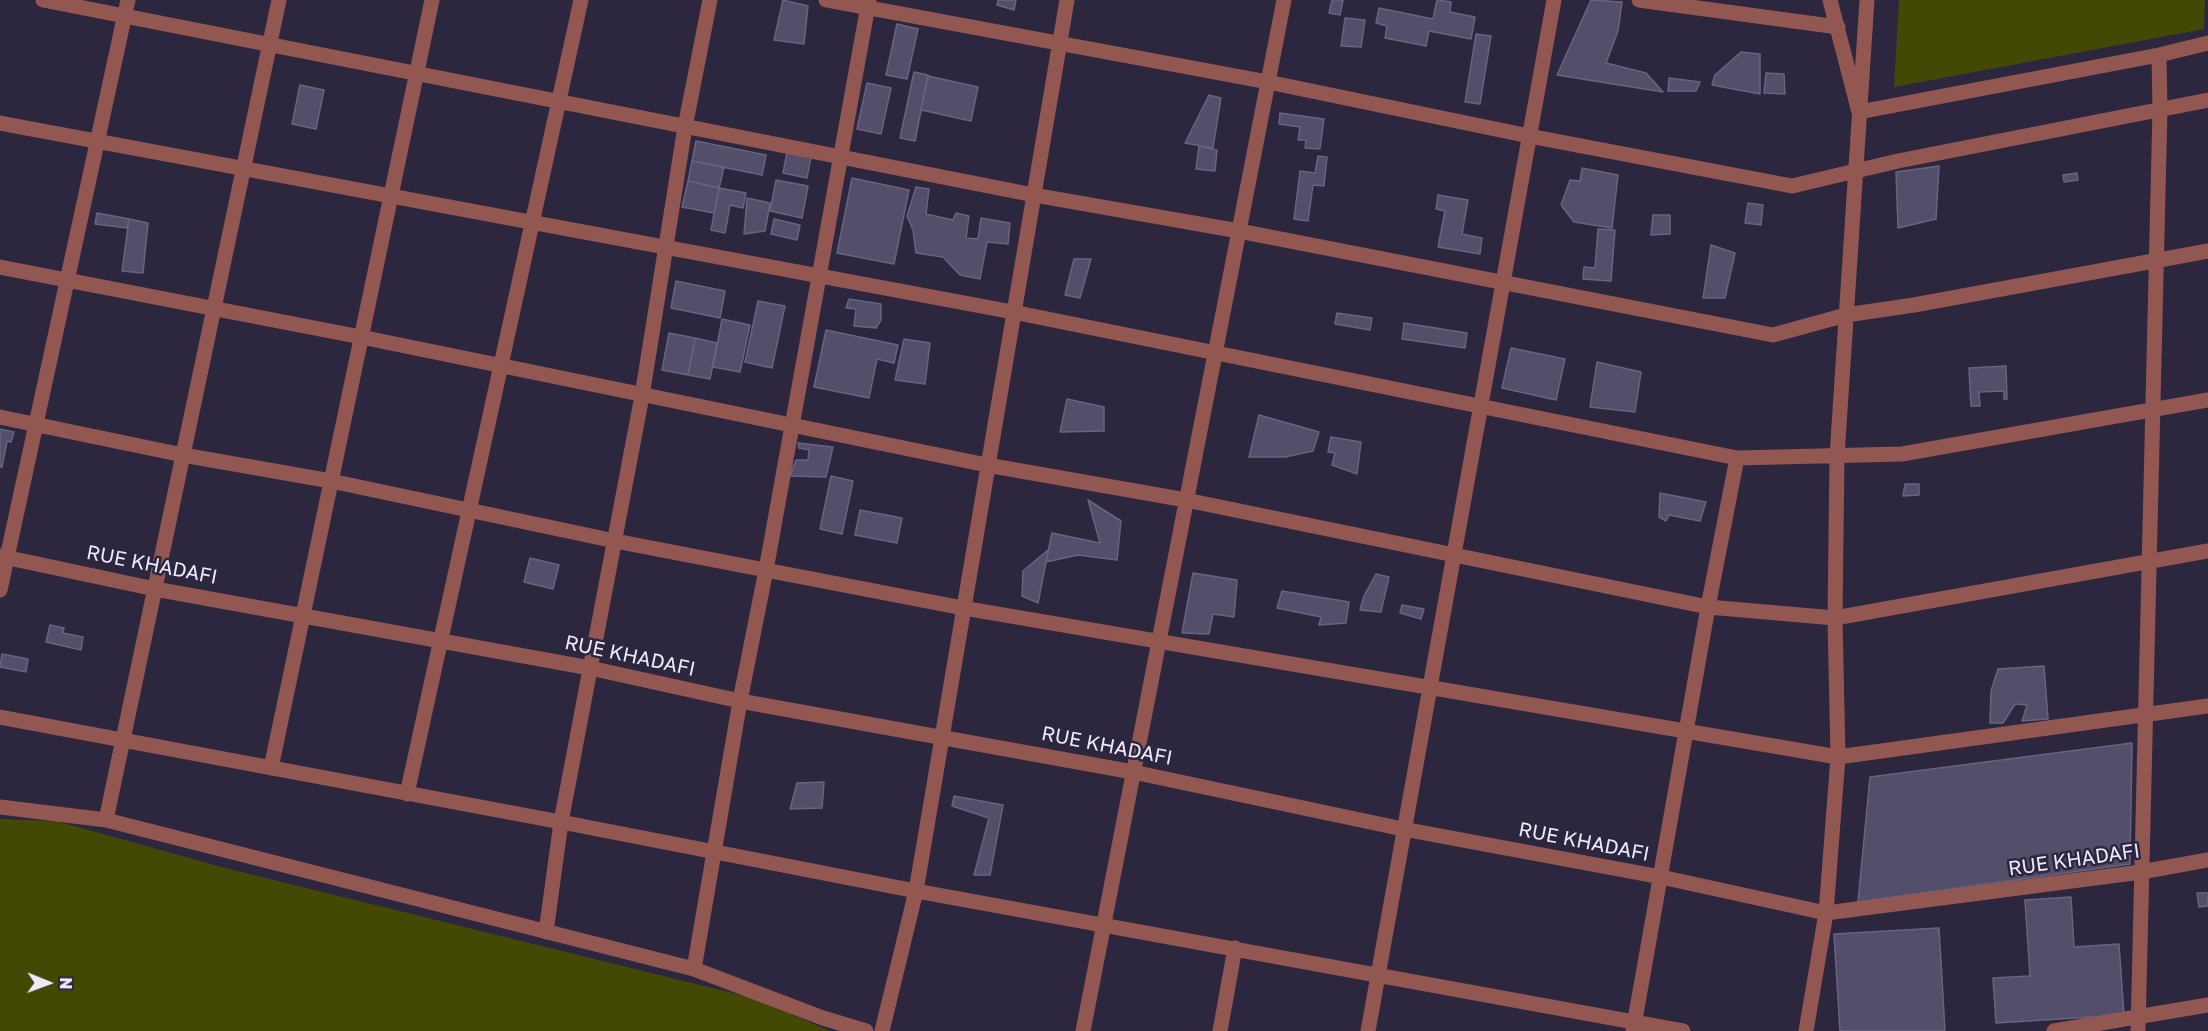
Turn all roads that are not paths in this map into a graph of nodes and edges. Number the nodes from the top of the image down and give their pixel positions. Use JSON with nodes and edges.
{"nodes":[{"id":1,"x":43,"y":0,"type":"edge"},
{"id":2,"x":128,"y":0,"type":"edge"},
{"id":3,"x":279,"y":0,"type":"edge"},
{"id":4,"x":432,"y":0,"type":"edge"},
{"id":5,"x":581,"y":0,"type":"edge"},
{"id":6,"x":710,"y":0,"type":"edge"},
{"id":7,"x":826,"y":0,"type":"edge"},
{"id":8,"x":1067,"y":0,"type":"edge"},
{"id":9,"x":1284,"y":0,"type":"edge"},
{"id":10,"x":1554,"y":0,"type":"edge"},
{"id":11,"x":1639,"y":0,"type":"edge"},
{"id":12,"x":1830,"y":0,"type":"edge"},
{"id":13,"x":1867,"y":0,"type":"edge"},
{"id":14,"x":869,"y":4,"type":"edge"},
{"id":15,"x":124,"y":16,"type":"junction"},
{"id":16,"x":1838,"y":27,"type":"junction"},
{"id":17,"x":1060,"y":43,"type":"junction"},
{"id":18,"x":2208,"y":43,"type":"edge"},
{"id":19,"x":269,"y":45,"type":"junction"},
{"id":20,"x":2159,"y":55,"type":"junction"},
{"id":21,"x":417,"y":74,"type":"junction"},
{"id":22,"x":1268,"y":82,"type":"junction"},
{"id":23,"x":2208,"y":100,"type":"edge"},
{"id":24,"x":559,"y":102,"type":"junction"},
{"id":25,"x":2160,"y":109,"type":"junction"},
{"id":26,"x":1858,"y":112,"type":"junction"},
{"id":27,"x":0,"y":123,"type":"edge"},
{"id":28,"x":685,"y":127,"type":"junction"},
{"id":29,"x":1529,"y":136,"type":"junction"},
{"id":30,"x":97,"y":141,"type":"junction"},
{"id":31,"x":841,"y":157,"type":"junction"},
{"id":32,"x":243,"y":168,"type":"junction"},
{"id":33,"x":1854,"y":171,"type":"junction"},
{"id":34,"x":1034,"y":195,"type":"junction"},
{"id":35,"x":391,"y":196,"type":"junction"},
{"id":36,"x":532,"y":223,"type":"junction"},
{"id":37,"x":1239,"y":231,"type":"junction"},
{"id":38,"x":665,"y":247,"type":"junction"},
{"id":39,"x":2208,"y":251,"type":"edge"},
{"id":40,"x":2157,"y":260,"type":"junction"},
{"id":41,"x":0,"y":267,"type":"edge"},
{"id":42,"x":819,"y":276,"type":"junction"},
{"id":43,"x":67,"y":280,"type":"junction"},
{"id":44,"x":1503,"y":281,"type":"junction"},
{"id":45,"x":214,"y":308,"type":"junction"},
{"id":46,"x":1013,"y":312,"type":"junction"},
{"id":47,"x":1846,"y":315,"type":"junction"},
{"id":48,"x":361,"y":337,"type":"junction"},
{"id":49,"x":1215,"y":354,"type":"junction"},
{"id":50,"x":501,"y":367,"type":"junction"},
{"id":51,"x":642,"y":396,"type":"junction"},
{"id":52,"x":2208,"y":400,"type":"edge"},
{"id":53,"x":1480,"y":407,"type":"junction"},
{"id":54,"x":2153,"y":410,"type":"junction"},
{"id":55,"x":0,"y":417,"type":"edge"},
{"id":56,"x":36,"y":425,"type":"junction"},
{"id":57,"x":792,"y":426,"type":"junction"},
{"id":58,"x":183,"y":455,"type":"junction"},
{"id":59,"x":1837,"y":456,"type":"junction"},
{"id":60,"x":1737,"y":459,"type":"junction"},
{"id":61,"x":987,"y":465,"type":"junction"},
{"id":62,"x":331,"y":481,"type":"junction"},
{"id":63,"x":1186,"y":500,"type":"junction"},
{"id":64,"x":470,"y":510,"type":"junction"},
{"id":65,"x":615,"y":541,"type":"junction"},
{"id":66,"x":2208,"y":551,"type":"edge"},
{"id":67,"x":1452,"y":555,"type":"junction"},
{"id":68,"x":4,"y":556,"type":"edge"},
{"id":69,"x":2149,"y":561,"type":"junction"},
{"id":70,"x":766,"y":570,"type":"junction"},
{"id":71,"x":155,"y":589,"type":"junction"},
{"id":72,"x":0,"y":590,"type":"edge"},
{"id":73,"x":1708,"y":607,"type":"junction"},
{"id":74,"x":963,"y":608,"type":"junction"},
{"id":75,"x":303,"y":614,"type":"junction"},
{"id":76,"x":1835,"y":618,"type":"junction"},
{"id":77,"x":1159,"y":640,"type":"junction"},
{"id":78,"x":441,"y":642,"type":"junction"},
{"id":79,"x":590,"y":668,"type":"junction"},
{"id":80,"x":1430,"y":687,"type":"junction"},
{"id":81,"x":740,"y":700,"type":"junction"},
{"id":82,"x":2208,"y":706,"type":"edge"},
{"id":83,"x":2145,"y":714,"type":"junction"},
{"id":84,"x":0,"y":717,"type":"edge"},
{"id":85,"x":1687,"y":731,"type":"junction"},
{"id":86,"x":942,"y":737,"type":"junction"},
{"id":87,"x":123,"y":740,"type":"junction"},
{"id":88,"x":1838,"y":758,"type":"junction"},
{"id":89,"x":271,"y":768,"type":"junction"},
{"id":90,"x":1133,"y":772,"type":"junction"},
{"id":91,"x":407,"y":794,"type":"junction"},
{"id":92,"x":0,"y":807,"type":"edge"},
{"id":93,"x":106,"y":820,"type":"junction"},
{"id":94,"x":561,"y":822,"type":"junction"},
{"id":95,"x":1403,"y":829,"type":"junction"},
{"id":96,"x":716,"y":853,"type":"junction"},
{"id":97,"x":2208,"y":860,"type":"edge"},
{"id":98,"x":2141,"y":872,"type":"junction"},
{"id":99,"x":1661,"y":877,"type":"junction"},
{"id":100,"x":916,"y":891,"type":"junction"},
{"id":101,"x":1826,"y":913,"type":"junction"},
{"id":102,"x":1104,"y":924,"type":"junction"},
{"id":103,"x":546,"y":932,"type":"junction"},
{"id":104,"x":1235,"y":948,"type":"junction"},
{"id":105,"x":694,"y":969,"type":"junction"},
{"id":106,"x":1378,"y":974,"type":"junction"},
{"id":107,"x":2208,"y":1005,"type":"edge"},
{"id":108,"x":2138,"y":1023,"type":"edge"},
{"id":109,"x":1634,"y":1026,"type":"edge"},
{"id":110,"x":866,"y":1031,"type":"edge"},
{"id":111,"x":882,"y":1031,"type":"edge"},
{"id":112,"x":1083,"y":1031,"type":"edge"},
{"id":113,"x":1220,"y":1031,"type":"edge"},
{"id":114,"x":1368,"y":1031,"type":"edge"},
{"id":115,"x":1683,"y":1031,"type":"edge"},
{"id":116,"x":1806,"y":1031,"type":"edge"},
{"id":117,"x":2054,"y":1031,"type":"edge"}],
"edges":[{"from":1,"to":15,"type":"street"},
{"from":2,"to":15,"type":"street"},
{"from":3,"to":19,"type":"street"},
{"from":4,"to":21,"type":"street"},
{"from":5,"to":24,"type":"street"},
{"from":6,"to":28,"type":"street"},
{"from":7,"to":14,"type":"street"},
{"from":8,"to":17,"type":"street"},
{"from":9,"to":22,"type":"street"},
{"from":10,"to":29,"type":"street"},
{"from":11,"to":16,"type":"street"},
{"from":12,"to":16,"type":"street"},
{"from":13,"to":26,"type":"street"},
{"from":14,"to":17,"type":"street"},
{"from":14,"to":31,"type":"street"},
{"from":15,"to":19,"type":"street"},
{"from":15,"to":30,"type":"street"},
{"from":16,"to":26,"type":"street"},
{"from":17,"to":22,"type":"street"},
{"from":17,"to":34,"type":"street"},
{"from":18,"to":20,"type":"street"},
{"from":19,"to":21,"type":"street"},
{"from":19,"to":32,"type":"street"},
{"from":20,"to":25,"type":"street"},
{"from":20,"to":26,"type":"street"},
{"from":21,"to":24,"type":"street"},
{"from":21,"to":35,"type":"street"},
{"from":22,"to":29,"type":"street"},
{"from":22,"to":37,"type":"street"},
{"from":23,"to":25,"type":"street"},
{"from":24,"to":28,"type":"street"},
{"from":24,"to":36,"type":"street"},
{"from":25,"to":33,"type":"street"},
{"from":25,"to":40,"type":"street"},
{"from":26,"to":33,"type":"street"},
{"from":27,"to":30,"type":"street"},
{"from":28,"to":31,"type":"street"},
{"from":28,"to":38,"type":"street"},
{"from":29,"to":33,"type":"street"},
{"from":29,"to":44,"type":"street"},
{"from":30,"to":32,"type":"street"},
{"from":30,"to":43,"type":"street"},
{"from":31,"to":34,"type":"street"},
{"from":31,"to":42,"type":"street"},
{"from":32,"to":35,"type":"street"},
{"from":32,"to":45,"type":"street"},
{"from":33,"to":47,"type":"street"},
{"from":34,"to":37,"type":"street"},
{"from":34,"to":46,"type":"street"},
{"from":35,"to":36,"type":"street"},
{"from":35,"to":48,"type":"street"},
{"from":36,"to":38,"type":"street"},
{"from":36,"to":50,"type":"street"},
{"from":37,"to":44,"type":"street"},
{"from":37,"to":49,"type":"street"},
{"from":38,"to":42,"type":"street"},
{"from":38,"to":51,"type":"street"},
{"from":39,"to":40,"type":"street"},
{"from":40,"to":47,"type":"street"},
{"from":40,"to":54,"type":"street"},
{"from":41,"to":43,"type":"street"},
{"from":42,"to":46,"type":"street"},
{"from":42,"to":57,"type":"street"},
{"from":43,"to":45,"type":"street"},
{"from":43,"to":56,"type":"street"},
{"from":44,"to":47,"type":"street"},
{"from":44,"to":53,"type":"street"},
{"from":45,"to":48,"type":"street"},
{"from":45,"to":58,"type":"street"},
{"from":46,"to":49,"type":"street"},
{"from":46,"to":61,"type":"street"},
{"from":47,"to":59,"type":"street"},
{"from":48,"to":50,"type":"street"},
{"from":48,"to":62,"type":"street"},
{"from":49,"to":53,"type":"street"},
{"from":49,"to":63,"type":"street"},
{"from":50,"to":51,"type":"street"},
{"from":50,"to":64,"type":"street"},
{"from":51,"to":57,"type":"street"},
{"from":51,"to":65,"type":"street"},
{"from":52,"to":54,"type":"street"},
{"from":53,"to":60,"type":"street"},
{"from":53,"to":67,"type":"street"},
{"from":54,"to":59,"type":"street"},
{"from":54,"to":69,"type":"street"},
{"from":55,"to":56,"type":"street"},
{"from":56,"to":58,"type":"street"},
{"from":56,"to":68,"type":"street"},
{"from":57,"to":61,"type":"street"},
{"from":57,"to":70,"type":"street"},
{"from":58,"to":62,"type":"street"},
{"from":58,"to":71,"type":"street"},
{"from":59,"to":60,"type":"street"},
{"from":59,"to":76,"type":"street"},
{"from":60,"to":73,"type":"street"},
{"from":61,"to":63,"type":"street"},
{"from":61,"to":74,"type":"street"},
{"from":62,"to":64,"type":"street"},
{"from":62,"to":75,"type":"street"},
{"from":63,"to":67,"type":"street"},
{"from":63,"to":77,"type":"street"},
{"from":64,"to":65,"type":"street"},
{"from":64,"to":78,"type":"street"},
{"from":65,"to":70,"type":"street"},
{"from":65,"to":79,"type":"street"},
{"from":66,"to":69,"type":"street"},
{"from":67,"to":73,"type":"street"},
{"from":67,"to":80,"type":"street"},
{"from":68,"to":71,"type":"street","name":"RUE KHADAFI"},
{"from":68,"to":72,"type":"street"},
{"from":69,"to":76,"type":"street"},
{"from":69,"to":83,"type":"street"},
{"from":70,"to":74,"type":"street"},
{"from":70,"to":81,"type":"street"},
{"from":71,"to":75,"type":"street","name":"RUE KHADAFI"},
{"from":71,"to":87,"type":"street"},
{"from":73,"to":76,"type":"street"},
{"from":73,"to":85,"type":"street"},
{"from":74,"to":77,"type":"street"},
{"from":74,"to":86,"type":"street"},
{"from":75,"to":78,"type":"street","name":"RUE KHADAFI"},
{"from":75,"to":89,"type":"street"},
{"from":76,"to":88,"type":"street"},
{"from":77,"to":80,"type":"street"},
{"from":77,"to":90,"type":"street"},
{"from":78,"to":79,"type":"street","name":"RUE KHADAFI"},
{"from":78,"to":91,"type":"street"},
{"from":79,"to":81,"type":"street","name":"RUE KHADAFI"},
{"from":79,"to":94,"type":"street"},
{"from":80,"to":85,"type":"street"},
{"from":80,"to":95,"type":"street"},
{"from":81,"to":86,"type":"street","name":"RUE KHADAFI"},
{"from":81,"to":96,"type":"street"},
{"from":82,"to":83,"type":"street"},
{"from":83,"to":88,"type":"street"},
{"from":83,"to":98,"type":"street"},
{"from":84,"to":87,"type":"street"},
{"from":85,"to":88,"type":"street"},
{"from":85,"to":99,"type":"street"},
{"from":86,"to":90,"type":"street","name":"RUE KHADAFI"},
{"from":86,"to":100,"type":"street"},
{"from":87,"to":89,"type":"street"},
{"from":87,"to":93,"type":"street"},
{"from":88,"to":101,"type":"street"},
{"from":89,"to":91,"type":"street"},
{"from":90,"to":95,"type":"street","name":"RUE KHADAFI"},
{"from":90,"to":102,"type":"street"},
{"from":91,"to":94,"type":"street"},
{"from":92,"to":93,"type":"street"},
{"from":93,"to":103,"type":"street"},
{"from":94,"to":96,"type":"street"},
{"from":94,"to":103,"type":"street"},
{"from":95,"to":99,"type":"street","name":"RUE KHADAFI"},
{"from":95,"to":106,"type":"street"},
{"from":96,"to":100,"type":"street"},
{"from":96,"to":105,"type":"street"},
{"from":97,"to":98,"type":"street","name":"RUE KHADAFI"},
{"from":98,"to":101,"type":"street","name":"RUE KHADAFI"},
{"from":98,"to":108,"type":"street"},
{"from":99,"to":101,"type":"street","name":"RUE KHADAFI"},
{"from":99,"to":109,"type":"street"},
{"from":100,"to":102,"type":"street"},
{"from":100,"to":111,"type":"street"},
{"from":101,"to":116,"type":"street"},
{"from":102,"to":104,"type":"street"},
{"from":102,"to":112,"type":"street"},
{"from":103,"to":105,"type":"street"},
{"from":104,"to":106,"type":"street"},
{"from":104,"to":113,"type":"street"},
{"from":105,"to":110,"type":"street"},
{"from":106,"to":109,"type":"street"},
{"from":106,"to":114,"type":"street"},
{"from":107,"to":108,"type":"street"},
{"from":108,"to":117,"type":"street"},
{"from":109,"to":115,"type":"street"}]}
